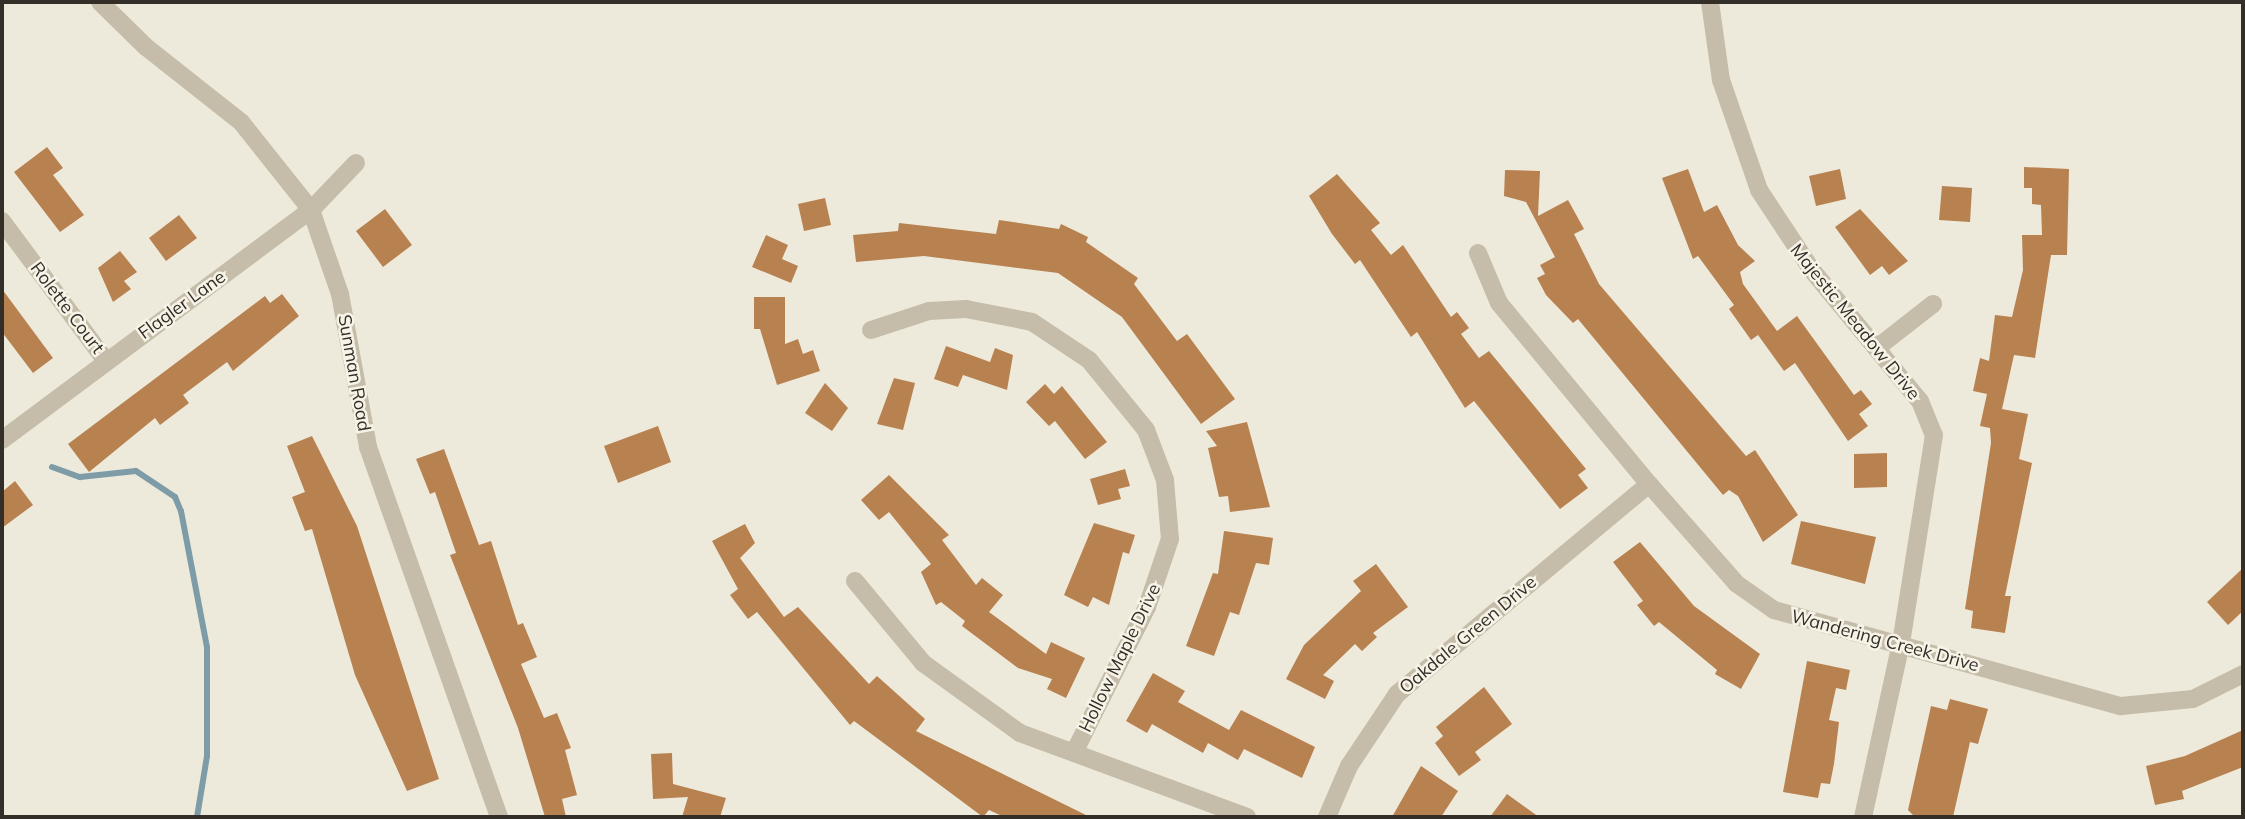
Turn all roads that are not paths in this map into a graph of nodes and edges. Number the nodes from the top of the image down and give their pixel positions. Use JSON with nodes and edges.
{"nodes":[{"id":1,"x":100,"y":2,"type":"edge"},
{"id":2,"x":1710,"y":2,"type":"edge"},
{"id":3,"x":356,"y":163,"type":"dead end"},
{"id":4,"x":311,"y":210,"type":"junction"},
{"id":5,"x":2,"y":221,"type":"edge"},
{"id":6,"x":1478,"y":253,"type":"dead end"},
{"id":7,"x":1933,"y":304,"type":"dead end"},
{"id":8,"x":871,"y":330,"type":"dead end"},
{"id":9,"x":1878,"y":347,"type":"junction"},
{"id":10,"x":106,"y":361,"type":"junction"},
{"id":11,"x":2,"y":440,"type":"edge"},
{"id":12,"x":1649,"y":484,"type":"junction"},
{"id":13,"x":855,"y":581,"type":"dead end"},
{"id":14,"x":1901,"y":643,"type":"junction"},
{"id":15,"x":2243,"y":674,"type":"edge"},
{"id":16,"x":1074,"y":753,"type":"junction"},
{"id":17,"x":499,"y":817,"type":"edge"},
{"id":18,"x":1247,"y":817,"type":"edge"},
{"id":19,"x":1327,"y":817,"type":"edge"},
{"id":20,"x":1863,"y":817,"type":"edge"}],
"edges":[{"from":1,"to":4,"type":"street","name":"Sunman Road"},
{"from":2,"to":9,"type":"street","name":"Majestic Meadow Drive"},
{"from":3,"to":4,"type":"street","name":"Flagler Lane"},
{"from":4,"to":10,"type":"street","name":"Flagler Lane"},
{"from":4,"to":17,"type":"street","name":"Sunman Road"},
{"from":5,"to":10,"type":"street","name":"Rolette Court"},
{"from":6,"to":12,"type":"street","name":"Wandering Creek Drive"},
{"from":7,"to":9,"type":"street"},
{"from":8,"to":16,"type":"street","name":"Hollow Maple Drive"},
{"from":9,"to":14,"type":"street","name":"Majestic Meadow Drive"},
{"from":10,"to":11,"type":"street","name":"Flagler Lane"},
{"from":12,"to":14,"type":"street","name":"Wandering Creek Drive"},
{"from":12,"to":19,"type":"street","name":"Oakdale Green Drive"},
{"from":13,"to":16,"type":"street"},
{"from":14,"to":15,"type":"street","name":"Wandering Creek Drive"},
{"from":14,"to":20,"type":"street","name":"Majestic Meadow Drive"},
{"from":16,"to":18,"type":"street"}]}
